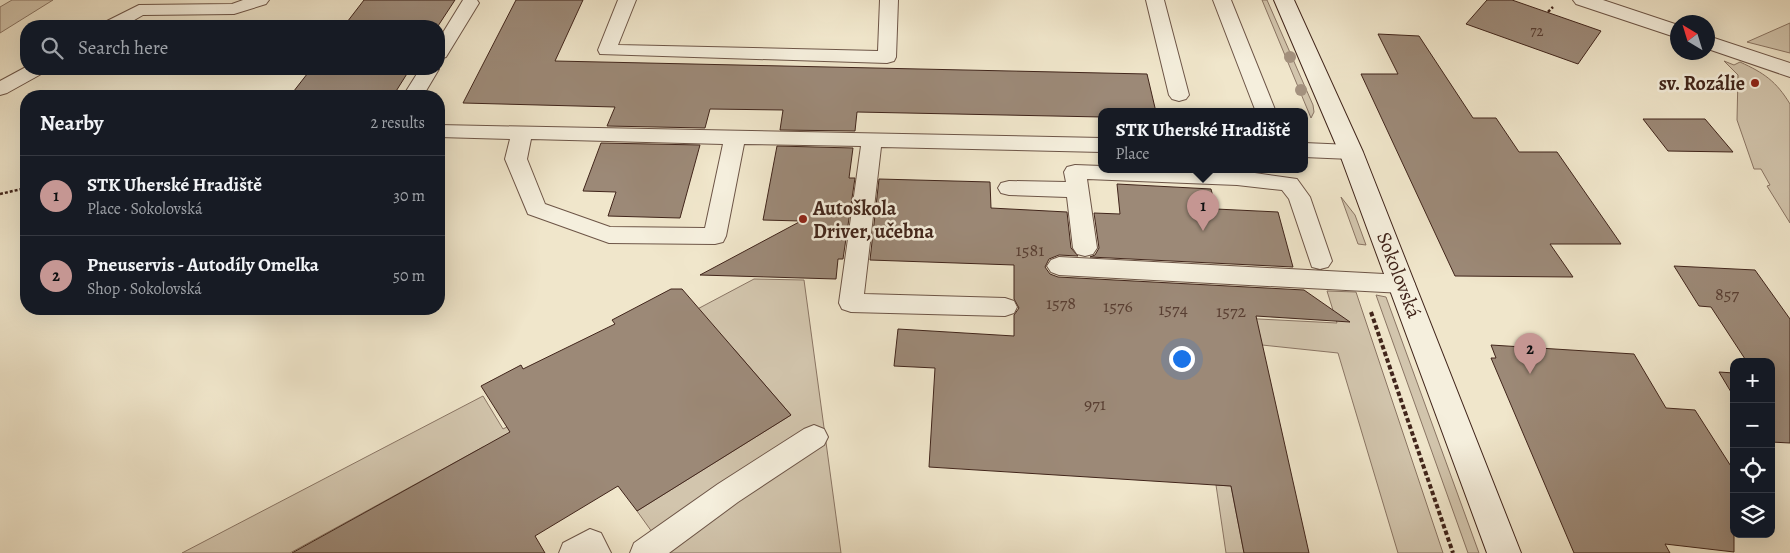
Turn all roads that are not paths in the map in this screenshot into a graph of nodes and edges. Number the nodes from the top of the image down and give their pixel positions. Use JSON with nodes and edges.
{"nodes":[{"id":1,"x":260,"y":0,"type":"edge"},
{"id":2,"x":627,"y":0,"type":"edge"},
{"id":3,"x":889,"y":0,"type":"edge"},
{"id":4,"x":1155,"y":0,"type":"edge"},
{"id":5,"x":1222,"y":0,"type":"edge"},
{"id":6,"x":1284,"y":0,"type":"edge"},
{"id":7,"x":1583,"y":0,"type":"edge"},
{"id":8,"x":470,"y":3,"type":"dead end"},
{"id":9,"x":122,"y":20,"type":"edge"},
{"id":10,"x":1670,"y":29,"type":"edge"},
{"id":11,"x":445,"y":43,"type":"edge"},
{"id":12,"x":1715,"y":44,"type":"edge"},
{"id":13,"x":1790,"y":70,"type":"edge"},
{"id":14,"x":25,"y":75,"type":"edge"},
{"id":15,"x":425,"y":75,"type":"edge"},
{"id":16,"x":0,"y":89,"type":"edge"},
{"id":17,"x":417,"y":90,"type":"edge"},
{"id":18,"x":1179,"y":95,"type":"dead end"},
{"id":19,"x":1264,"y":108,"type":"edge"},
{"id":20,"x":445,"y":131,"type":"edge"},
{"id":21,"x":522,"y":133,"type":"junction"},
{"id":22,"x":735,"y":138,"type":"junction"},
{"id":23,"x":872,"y":140,"type":"junction"},
{"id":24,"x":1098,"y":145,"type":"edge"},
{"id":25,"x":1308,"y":150,"type":"edge"},
{"id":26,"x":1351,"y":152,"type":"junction"},
{"id":27,"x":1098,"y":172,"type":"edge"},
{"id":28,"x":1156,"y":173,"type":"edge"},
{"id":29,"x":1237,"y":174,"type":"edge"},
{"id":30,"x":1009,"y":188,"type":"dead end"},
{"id":31,"x":1078,"y":190,"type":"junction"},
{"id":32,"x":1085,"y":248,"type":"dead end"},
{"id":33,"x":1320,"y":260,"type":"dead end"},
{"id":34,"x":1059,"y":266,"type":"dead end"},
{"id":35,"x":1403,"y":284,"type":"junction"},
{"id":36,"x":1005,"y":307,"type":"dead end"},
{"id":37,"x":814,"y":437,"type":"dead end"},
{"id":38,"x":574,"y":553,"type":"edge"},
{"id":39,"x":596,"y":553,"type":"edge"},
{"id":40,"x":644,"y":553,"type":"edge"},
{"id":41,"x":1504,"y":553,"type":"edge"}],
"edges":[{"from":1,"to":9,"type":"lane"},
{"from":2,"to":3,"type":"lane"},
{"from":4,"to":18,"type":"lane"},
{"from":5,"to":19,"type":"lane"},
{"from":6,"to":26,"type":"main road","name":"Sokolovská"},
{"from":7,"to":10,"type":"main road"},
{"from":8,"to":11,"type":"lane"},
{"from":12,"to":13,"type":"main road"},
{"from":14,"to":16,"type":"lane"},
{"from":15,"to":17,"type":"lane"},
{"from":20,"to":21,"type":"lane"},
{"from":21,"to":22,"type":"lane"},
{"from":21,"to":22,"type":"lane"},
{"from":22,"to":23,"type":"lane"},
{"from":23,"to":24,"type":"lane"},
{"from":23,"to":36,"type":"lane"},
{"from":25,"to":26,"type":"lane"},
{"from":26,"to":35,"type":"main road","name":"Sokolovská"},
{"from":27,"to":31,"type":"lane"},
{"from":28,"to":29,"type":"lane"},
{"from":29,"to":33,"type":"lane"},
{"from":30,"to":31,"type":"lane"},
{"from":31,"to":32,"type":"lane"},
{"from":34,"to":35,"type":"lane"},
{"from":35,"to":41,"type":"main road","name":"Sokolovská"},
{"from":37,"to":40,"type":"lane"},
{"from":38,"to":39,"type":"lane"}]}
